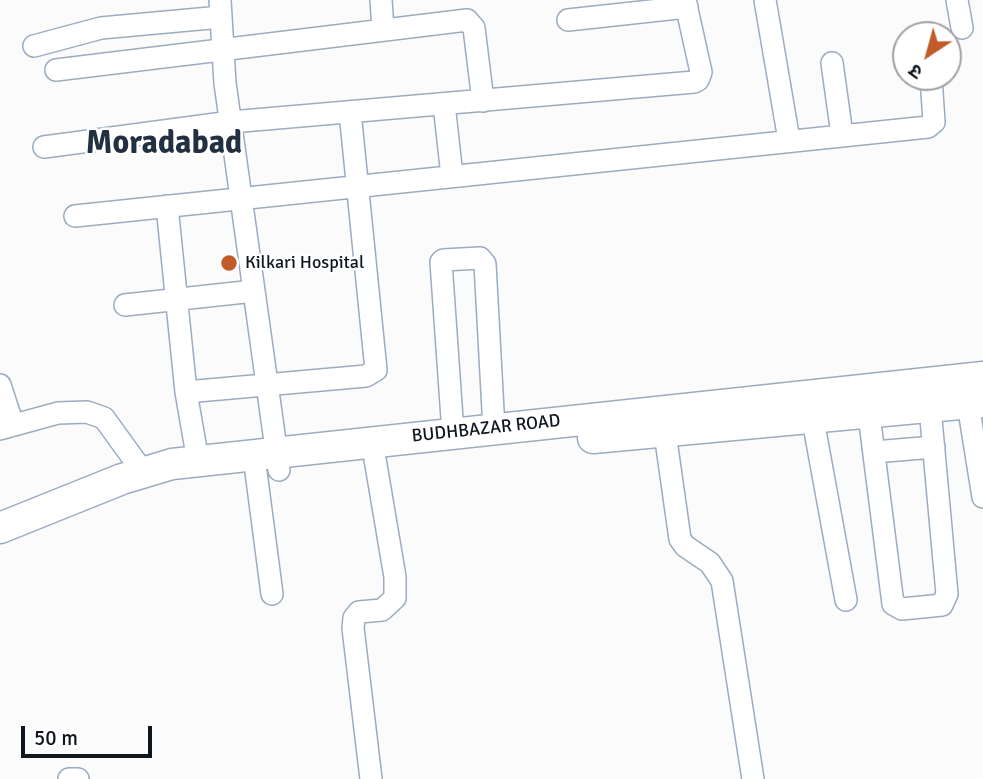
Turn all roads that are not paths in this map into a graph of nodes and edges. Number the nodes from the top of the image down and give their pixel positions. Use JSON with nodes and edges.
{"nodes":[{"id":1,"x":381,"y":0,"type":"edge"},
{"id":2,"x":765,"y":0,"type":"edge"},
{"id":3,"x":957,"y":0,"type":"edge"},
{"id":4,"x":686,"y":4,"type":"edge"},
{"id":5,"x":220,"y":8,"type":"edge"},
{"id":6,"x":568,"y":20,"type":"dead end"},
{"id":7,"x":961,"y":21,"type":"edge"},
{"id":8,"x":383,"y":29,"type":"junction"},
{"id":9,"x":34,"y":46,"type":"dead end"},
{"id":10,"x":223,"y":48,"type":"junction"},
{"id":11,"x":832,"y":63,"type":"dead end"},
{"id":12,"x":56,"y":70,"type":"dead end"},
{"id":13,"x":932,"y":91,"type":"edge"},
{"id":14,"x":483,"y":101,"type":"junction"},
{"id":15,"x":444,"y":104,"type":"junction"},
{"id":16,"x":350,"y":112,"type":"junction"},
{"id":17,"x":231,"y":122,"type":"junction"},
{"id":18,"x":842,"y":135,"type":"junction"},
{"id":19,"x":789,"y":140,"type":"junction"},
{"id":20,"x":44,"y":147,"type":"dead end"},
{"id":21,"x":452,"y":176,"type":"junction"},
{"id":22,"x":357,"y":186,"type":"junction"},
{"id":23,"x":241,"y":197,"type":"junction"},
{"id":24,"x":167,"y":206,"type":"junction"},
{"id":25,"x":75,"y":216,"type":"dead end"},
{"id":26,"x":254,"y":291,"type":"junction"},
{"id":27,"x":177,"y":299,"type":"junction"},
{"id":28,"x":125,"y":305,"type":"dead end"},
{"id":29,"x":983,"y":377,"type":"edge"},
{"id":30,"x":268,"y":382,"type":"junction"},
{"id":31,"x":0,"y":385,"type":"edge"},
{"id":32,"x":186,"y":392,"type":"junction"},
{"id":33,"x":976,"y":403,"type":"edge"},
{"id":34,"x":930,"y":408,"type":"junction"},
{"id":35,"x":820,"y":411,"type":"junction"},
{"id":36,"x":869,"y":415,"type":"junction"},
{"id":37,"x":663,"y":421,"type":"junction"},
{"id":38,"x":7,"y":427,"type":"edge"},
{"id":39,"x":494,"y":429,"type":"junction"},
{"id":40,"x":453,"y":433,"type":"junction"},
{"id":41,"x":934,"y":447,"type":"junction"},
{"id":42,"x":874,"y":452,"type":"junction"},
{"id":43,"x":366,"y":454,"type":"junction"},
{"id":44,"x":271,"y":465,"type":"junction"},
{"id":45,"x":188,"y":468,"type":"junction"},
{"id":46,"x":144,"y":472,"type":"junction"},
{"id":47,"x":983,"y":497,"type":"edge"},
{"id":48,"x":0,"y":528,"type":"edge"},
{"id":49,"x":0,"y":544,"type":"edge"},
{"id":50,"x":272,"y":594,"type":"dead end"},
{"id":51,"x":846,"y":600,"type":"dead end"},
{"id":52,"x":368,"y":778,"type":"edge"},
{"id":53,"x":69,"y":779,"type":"edge"},
{"id":54,"x":78,"y":779,"type":"edge"},
{"id":55,"x":753,"y":779,"type":"edge"}],
"edges":[{"from":1,"to":8,"type":"street"},
{"from":2,"to":19,"type":"street"},
{"from":3,"to":7,"type":"street"},
{"from":4,"to":6,"type":"street"},
{"from":4,"to":14,"type":"street"},
{"from":5,"to":9,"type":"street"},
{"from":5,"to":10,"type":"street"},
{"from":8,"to":10,"type":"street"},
{"from":8,"to":14,"type":"street"},
{"from":10,"to":12,"type":"street"},
{"from":10,"to":17,"type":"street"},
{"from":11,"to":18,"type":"street"},
{"from":13,"to":18,"type":"street"},
{"from":14,"to":15,"type":"street"},
{"from":15,"to":16,"type":"street"},
{"from":15,"to":21,"type":"street"},
{"from":16,"to":17,"type":"street"},
{"from":16,"to":22,"type":"street"},
{"from":17,"to":20,"type":"street"},
{"from":17,"to":23,"type":"street"},
{"from":18,"to":19,"type":"street"},
{"from":19,"to":21,"type":"street"},
{"from":21,"to":22,"type":"street"},
{"from":22,"to":23,"type":"street"},
{"from":22,"to":30,"type":"street"},
{"from":23,"to":24,"type":"street"},
{"from":23,"to":26,"type":"street"},
{"from":24,"to":25,"type":"street"},
{"from":24,"to":27,"type":"street"},
{"from":26,"to":27,"type":"street"},
{"from":26,"to":30,"type":"street"},
{"from":27,"to":28,"type":"street"},
{"from":27,"to":32,"type":"street"},
{"from":29,"to":35,"type":"street","name":"BUDHBAZAR ROAD"},
{"from":30,"to":32,"type":"street"},
{"from":30,"to":44,"type":"street"},
{"from":31,"to":38,"type":"street"},
{"from":32,"to":45,"type":"street"},
{"from":33,"to":34,"type":"street","name":"BUDHBAZAR ROAD"},
{"from":33,"to":47,"type":"street"},
{"from":34,"to":36,"type":"street","name":"BUDHBAZAR ROAD"},
{"from":34,"to":41,"type":"street"},
{"from":35,"to":36,"type":"street","name":"BUDHBAZAR ROAD"},
{"from":35,"to":37,"type":"street","name":"BUDHBAZAR ROAD"},
{"from":35,"to":51,"type":"street"},
{"from":36,"to":42,"type":"street"},
{"from":37,"to":39,"type":"street","name":"BUDHBAZAR ROAD"},
{"from":37,"to":43,"type":"street","name":"BUDHBAZAR ROAD"},
{"from":37,"to":55,"type":"street"},
{"from":38,"to":46,"type":"street"},
{"from":39,"to":40,"type":"street","name":"BUDHBAZAR ROAD"},
{"from":39,"to":40,"type":"street"},
{"from":40,"to":43,"type":"street","name":"BUDHBAZAR ROAD"},
{"from":41,"to":42,"type":"street"},
{"from":41,"to":42,"type":"street"},
{"from":43,"to":44,"type":"street","name":"BUDHBAZAR ROAD"},
{"from":43,"to":52,"type":"street"},
{"from":44,"to":45,"type":"street","name":"BUDHBAZAR ROAD"},
{"from":44,"to":50,"type":"street"},
{"from":45,"to":46,"type":"street","name":"BUDHBAZAR ROAD"},
{"from":45,"to":49,"type":"street","name":"BUDHBAZAR ROAD"},
{"from":46,"to":48,"type":"street","name":"BUDHBAZAR ROAD"},
{"from":53,"to":54,"type":"street"}]}
